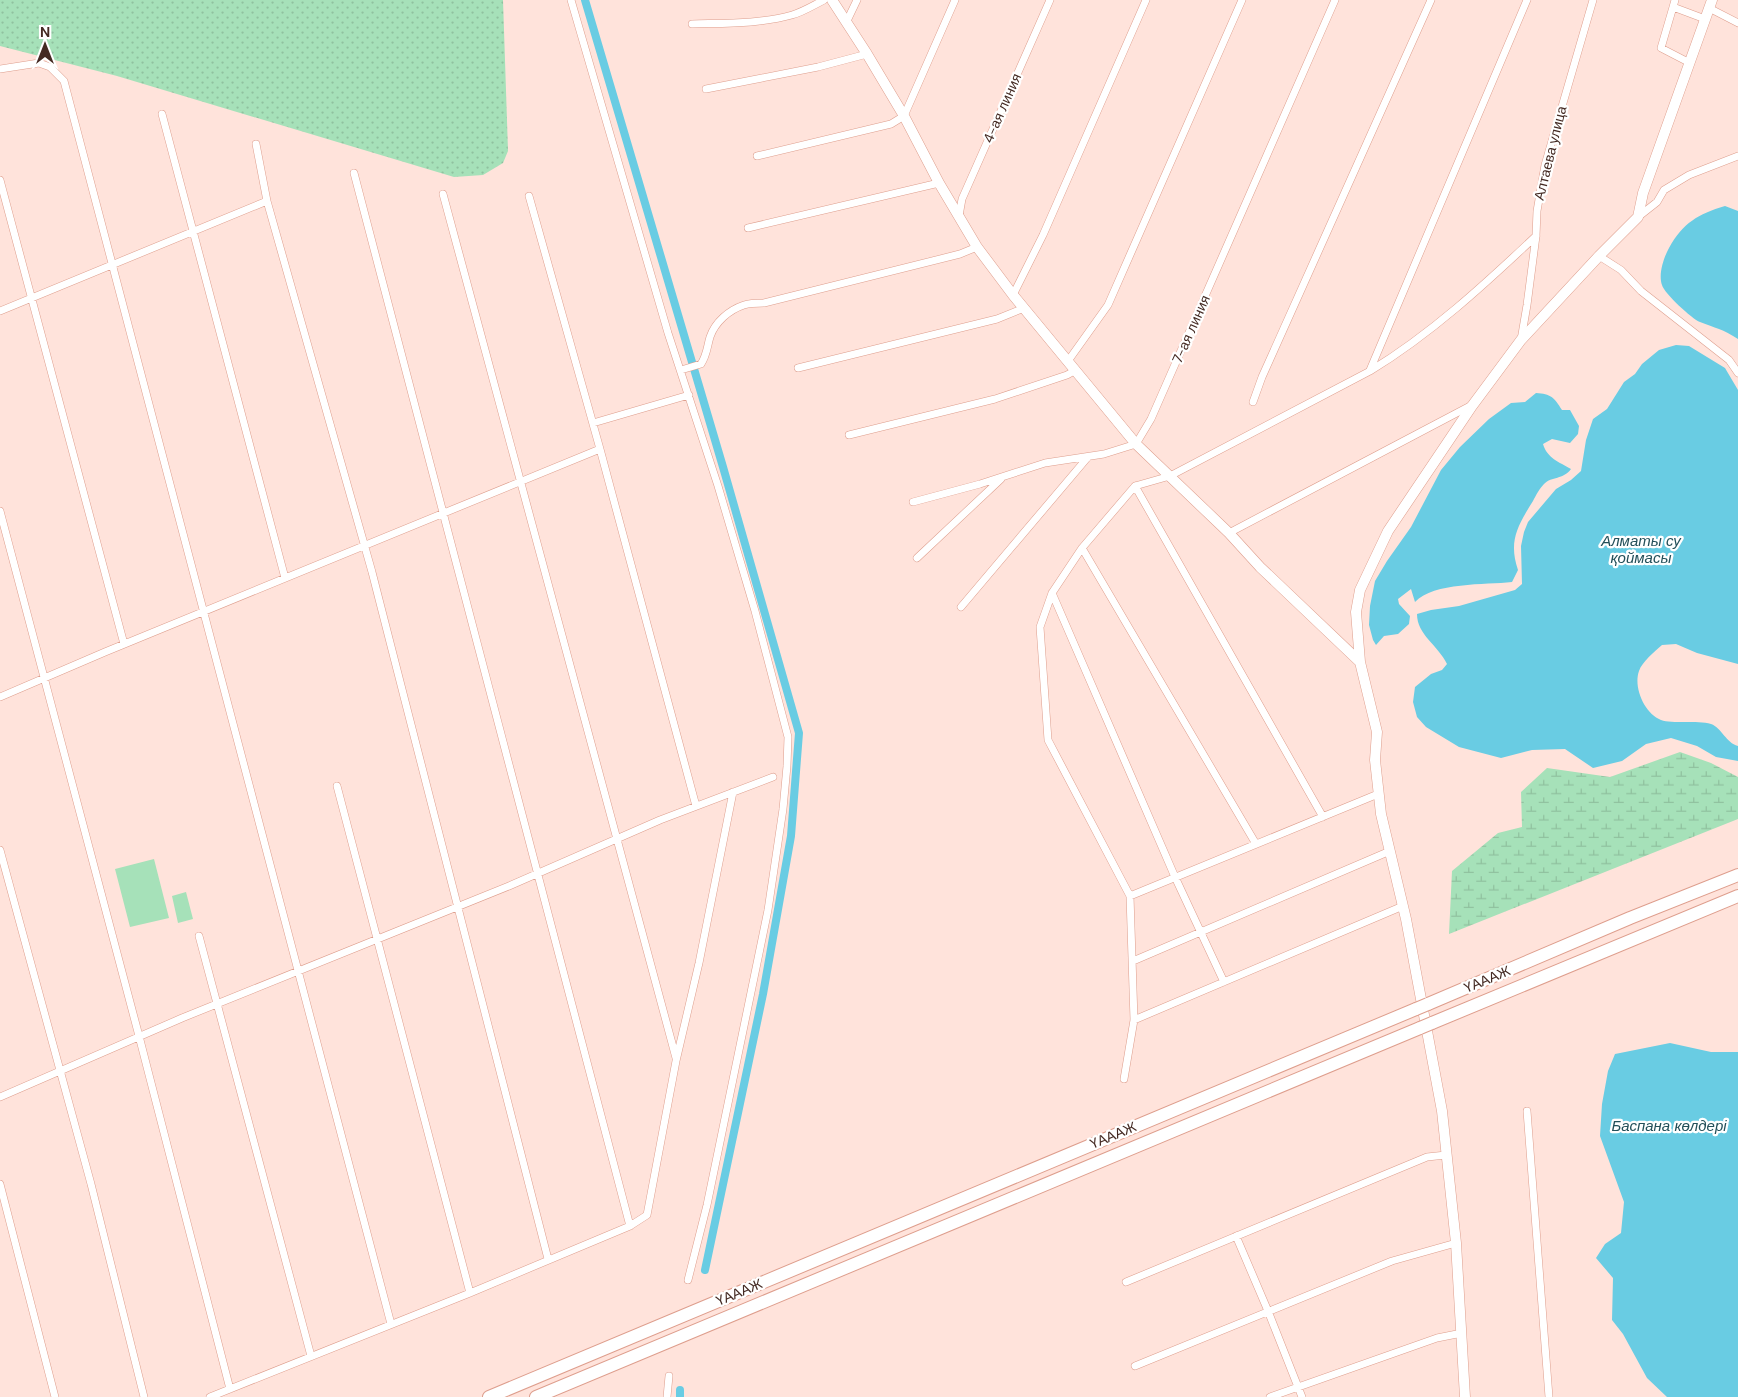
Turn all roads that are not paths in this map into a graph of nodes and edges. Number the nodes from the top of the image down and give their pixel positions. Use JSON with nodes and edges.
{"nodes":[{"id":1,"x":571,"y":0,"type":"edge"},
{"id":2,"x":824,"y":0,"type":"edge"},
{"id":3,"x":832,"y":0,"type":"edge"},
{"id":4,"x":857,"y":0,"type":"edge"},
{"id":5,"x":955,"y":0,"type":"edge"},
{"id":6,"x":1050,"y":0,"type":"edge"},
{"id":7,"x":1146,"y":0,"type":"edge"},
{"id":8,"x":1242,"y":0,"type":"edge"},
{"id":9,"x":1334,"y":0,"type":"edge"},
{"id":10,"x":1431,"y":0,"type":"edge"},
{"id":11,"x":1527,"y":0,"type":"edge"},
{"id":12,"x":1593,"y":0,"type":"edge"},
{"id":13,"x":1674,"y":4,"type":"edge"},
{"id":14,"x":1711,"y":4,"type":"edge"},
{"id":15,"x":1705,"y":18,"type":"junction"},
{"id":16,"x":846,"y":23,"type":"junction"},
{"id":17,"x":1738,"y":23,"type":"edge"},
{"id":18,"x":692,"y":24,"type":"dead end"},
{"id":19,"x":867,"y":54,"type":"junction"},
{"id":20,"x":1690,"y":63,"type":"junction"},
{"id":21,"x":0,"y":70,"type":"edge"},
{"id":22,"x":706,"y":88,"type":"dead end"},
{"id":23,"x":162,"y":114,"type":"dead end"},
{"id":24,"x":904,"y":116,"type":"junction"},
{"id":25,"x":256,"y":144,"type":"dead end"},
{"id":26,"x":757,"y":156,"type":"dead end"},
{"id":27,"x":1738,"y":156,"type":"edge"},
{"id":28,"x":354,"y":173,"type":"dead end"},
{"id":29,"x":0,"y":180,"type":"edge"},
{"id":30,"x":939,"y":183,"type":"junction"},
{"id":31,"x":443,"y":194,"type":"dead end"},
{"id":32,"x":529,"y":196,"type":"dead end"},
{"id":33,"x":267,"y":201,"type":"junction"},
{"id":34,"x":958,"y":216,"type":"junction"},
{"id":35,"x":1638,"y":217,"type":"junction"},
{"id":36,"x":748,"y":228,"type":"dead end"},
{"id":37,"x":193,"y":231,"type":"junction"},
{"id":38,"x":1536,"y":236,"type":"junction"},
{"id":39,"x":976,"y":247,"type":"junction"},
{"id":40,"x":1599,"y":256,"type":"junction"},
{"id":41,"x":112,"y":264,"type":"junction"},
{"id":42,"x":1013,"y":295,"type":"junction"},
{"id":43,"x":32,"y":297,"type":"junction"},
{"id":44,"x":1024,"y":308,"type":"junction"},
{"id":45,"x":0,"y":311,"type":"edge"},
{"id":46,"x":1521,"y":340,"type":"junction"},
{"id":47,"x":1068,"y":361,"type":"junction"},
{"id":48,"x":798,"y":368,"type":"dead end"},
{"id":49,"x":684,"y":369,"type":"junction"},
{"id":50,"x":1076,"y":370,"type":"junction"},
{"id":51,"x":1370,"y":371,"type":"junction"},
{"id":52,"x":1738,"y":373,"type":"edge"},
{"id":53,"x":689,"y":396,"type":"junction"},
{"id":54,"x":1253,"y":402,"type":"dead end"},
{"id":55,"x":1472,"y":406,"type":"junction"},
{"id":56,"x":593,"y":423,"type":"junction"},
{"id":57,"x":849,"y":435,"type":"dead end"},
{"id":58,"x":1136,"y":444,"type":"junction"},
{"id":59,"x":600,"y":449,"type":"junction"},
{"id":60,"x":1088,"y":456,"type":"junction"},
{"id":61,"x":1004,"y":476,"type":"junction"},
{"id":62,"x":1170,"y":476,"type":"junction"},
{"id":63,"x":521,"y":482,"type":"junction"},
{"id":64,"x":1136,"y":486,"type":"junction"},
{"id":65,"x":913,"y":502,"type":"dead end"},
{"id":66,"x":0,"y":511,"type":"edge"},
{"id":67,"x":443,"y":513,"type":"junction"},
{"id":68,"x":1229,"y":533,"type":"junction"},
{"id":69,"x":364,"y":545,"type":"junction"},
{"id":70,"x":1082,"y":548,"type":"junction"},
{"id":71,"x":917,"y":558,"type":"dead end"},
{"id":72,"x":285,"y":578,"type":"junction"},
{"id":73,"x":1052,"y":593,"type":"junction"},
{"id":74,"x":961,"y":607,"type":"dead end"},
{"id":75,"x":204,"y":611,"type":"junction"},
{"id":76,"x":124,"y":644,"type":"junction"},
{"id":77,"x":1360,"y":662,"type":"junction"},
{"id":78,"x":44,"y":678,"type":"junction"},
{"id":79,"x":0,"y":697,"type":"edge"},
{"id":80,"x":773,"y":777,"type":"dead end"},
{"id":81,"x":337,"y":786,"type":"dead end"},
{"id":82,"x":733,"y":792,"type":"junction"},
{"id":83,"x":1378,"y":794,"type":"junction"},
{"id":84,"x":696,"y":806,"type":"junction"},
{"id":85,"x":1323,"y":817,"type":"junction"},
{"id":86,"x":617,"y":839,"type":"junction"},
{"id":87,"x":1256,"y":844,"type":"junction"},
{"id":88,"x":0,"y":850,"type":"edge"},
{"id":89,"x":1390,"y":851,"type":"junction"},
{"id":90,"x":538,"y":874,"type":"junction"},
{"id":91,"x":1738,"y":875,"type":"edge"},
{"id":92,"x":1175,"y":877,"type":"junction"},
{"id":93,"x":1130,"y":896,"type":"junction"},
{"id":94,"x":1738,"y":896,"type":"edge"},
{"id":95,"x":1403,"y":906,"type":"junction"},
{"id":96,"x":459,"y":907,"type":"junction"},
{"id":97,"x":1201,"y":932,"type":"junction"},
{"id":98,"x":199,"y":936,"type":"dead end"},
{"id":99,"x":378,"y":940,"type":"junction"},
{"id":100,"x":1132,"y":961,"type":"junction"},
{"id":101,"x":299,"y":972,"type":"junction"},
{"id":102,"x":1224,"y":982,"type":"junction"},
{"id":103,"x":217,"y":1004,"type":"junction"},
{"id":104,"x":1134,"y":1020,"type":"junction"},
{"id":105,"x":139,"y":1036,"type":"junction"},
{"id":106,"x":676,"y":1061,"type":"junction"},
{"id":107,"x":60,"y":1071,"type":"junction"},
{"id":108,"x":1124,"y":1079,"type":"dead end"},
{"id":109,"x":0,"y":1097,"type":"edge"},
{"id":110,"x":1527,"y":1111,"type":"dead end"},
{"id":111,"x":1446,"y":1155,"type":"junction"},
{"id":112,"x":0,"y":1184,"type":"edge"},
{"id":113,"x":630,"y":1226,"type":"junction"},
{"id":114,"x":1236,"y":1236,"type":"junction"},
{"id":115,"x":1456,"y":1243,"type":"junction"},
{"id":116,"x":548,"y":1259,"type":"junction"},
{"id":117,"x":688,"y":1280,"type":"dead end"},
{"id":118,"x":1126,"y":1282,"type":"dead end"},
{"id":119,"x":470,"y":1293,"type":"junction"},
{"id":120,"x":1268,"y":1311,"type":"junction"},
{"id":121,"x":391,"y":1324,"type":"junction"},
{"id":122,"x":1462,"y":1333,"type":"junction"},
{"id":123,"x":311,"y":1356,"type":"junction"},
{"id":124,"x":1135,"y":1366,"type":"dead end"},
{"id":125,"x":668,"y":1376,"type":"dead end"},
{"id":126,"x":1297,"y":1387,"type":"junction"},
{"id":127,"x":230,"y":1389,"type":"junction"},
{"id":128,"x":56,"y":1397,"type":"edge"},
{"id":129,"x":144,"y":1397,"type":"edge"},
{"id":130,"x":210,"y":1397,"type":"edge"},
{"id":131,"x":489,"y":1397,"type":"edge"},
{"id":132,"x":536,"y":1397,"type":"edge"},
{"id":133,"x":667,"y":1397,"type":"edge"},
{"id":134,"x":1270,"y":1397,"type":"edge"},
{"id":135,"x":1302,"y":1397,"type":"edge"},
{"id":136,"x":1465,"y":1397,"type":"edge"},
{"id":137,"x":1549,"y":1397,"type":"edge"}],
"edges":[{"from":1,"to":49,"type":"street"},
{"from":2,"to":18,"type":"street"},
{"from":3,"to":16,"type":"street"},
{"from":4,"to":16,"type":"street"},
{"from":5,"to":24,"type":"street"},
{"from":6,"to":34,"type":"street","name":"4-ая линия"},
{"from":7,"to":42,"type":"street"},
{"from":8,"to":47,"type":"street"},
{"from":9,"to":58,"type":"street","name":"7-ая линия"},
{"from":10,"to":54,"type":"street"},
{"from":11,"to":51,"type":"street"},
{"from":12,"to":38,"type":"street","name":"Алтаева улица"},
{"from":13,"to":15,"type":"street"},
{"from":13,"to":20,"type":"street"},
{"from":14,"to":15,"type":"street"},
{"from":14,"to":17,"type":"street"},
{"from":15,"to":20,"type":"street"},
{"from":16,"to":19,"type":"street"},
{"from":19,"to":22,"type":"street"},
{"from":19,"to":24,"type":"street"},
{"from":20,"to":35,"type":"street"},
{"from":21,"to":41,"type":"street"},
{"from":23,"to":37,"type":"street"},
{"from":24,"to":26,"type":"street"},
{"from":24,"to":30,"type":"street"},
{"from":25,"to":33,"type":"street"},
{"from":27,"to":35,"type":"street"},
{"from":28,"to":67,"type":"street"},
{"from":29,"to":43,"type":"street"},
{"from":30,"to":34,"type":"street"},
{"from":30,"to":36,"type":"street"},
{"from":31,"to":63,"type":"street"},
{"from":32,"to":56,"type":"street"},
{"from":33,"to":37,"type":"street"},
{"from":33,"to":69,"type":"street"},
{"from":34,"to":39,"type":"street"},
{"from":35,"to":40,"type":"street"},
{"from":37,"to":41,"type":"street"},
{"from":37,"to":72,"type":"street"},
{"from":38,"to":46,"type":"street","name":"Алтаева улица"},
{"from":38,"to":51,"type":"street"},
{"from":39,"to":42,"type":"street"},
{"from":39,"to":49,"type":"street"},
{"from":40,"to":46,"type":"street"},
{"from":40,"to":52,"type":"street"},
{"from":41,"to":43,"type":"street"},
{"from":41,"to":75,"type":"street"},
{"from":42,"to":44,"type":"street"},
{"from":43,"to":45,"type":"street"},
{"from":43,"to":76,"type":"street"},
{"from":44,"to":47,"type":"street"},
{"from":44,"to":48,"type":"street"},
{"from":46,"to":55,"type":"street"},
{"from":47,"to":50,"type":"street"},
{"from":49,"to":53,"type":"street"},
{"from":50,"to":57,"type":"street"},
{"from":50,"to":58,"type":"street"},
{"from":51,"to":62,"type":"street"},
{"from":53,"to":56,"type":"street"},
{"from":53,"to":117,"type":"street"},
{"from":55,"to":68,"type":"street"},
{"from":55,"to":77,"type":"street"},
{"from":56,"to":59,"type":"street"},
{"from":58,"to":60,"type":"street"},
{"from":58,"to":62,"type":"street"},
{"from":59,"to":63,"type":"street"},
{"from":59,"to":84,"type":"street"},
{"from":60,"to":61,"type":"street"},
{"from":60,"to":74,"type":"street"},
{"from":61,"to":65,"type":"street"},
{"from":61,"to":71,"type":"street"},
{"from":62,"to":64,"type":"street"},
{"from":62,"to":68,"type":"street"},
{"from":63,"to":67,"type":"street"},
{"from":63,"to":86,"type":"street"},
{"from":64,"to":70,"type":"street"},
{"from":64,"to":85,"type":"street"},
{"from":66,"to":78,"type":"street"},
{"from":67,"to":69,"type":"street"},
{"from":67,"to":90,"type":"street"},
{"from":68,"to":77,"type":"street"},
{"from":69,"to":72,"type":"street"},
{"from":69,"to":96,"type":"street"},
{"from":70,"to":73,"type":"street"},
{"from":70,"to":87,"type":"street"},
{"from":72,"to":75,"type":"street"},
{"from":73,"to":92,"type":"street"},
{"from":73,"to":93,"type":"street"},
{"from":75,"to":76,"type":"street"},
{"from":75,"to":101,"type":"street"},
{"from":76,"to":78,"type":"street"},
{"from":77,"to":83,"type":"street"},
{"from":78,"to":79,"type":"street"},
{"from":78,"to":105,"type":"street"},
{"from":80,"to":82,"type":"street"},
{"from":81,"to":99,"type":"street"},
{"from":82,"to":84,"type":"street"},
{"from":82,"to":106,"type":"street"},
{"from":83,"to":85,"type":"street"},
{"from":83,"to":89,"type":"street"},
{"from":84,"to":86,"type":"street"},
{"from":85,"to":87,"type":"street"},
{"from":86,"to":90,"type":"street"},
{"from":86,"to":106,"type":"street"},
{"from":87,"to":92,"type":"street"},
{"from":88,"to":107,"type":"street"},
{"from":89,"to":95,"type":"street"},
{"from":89,"to":97,"type":"street"},
{"from":90,"to":96,"type":"street"},
{"from":90,"to":113,"type":"street"},
{"from":91,"to":131,"type":"highway","name":"ҮАААЖ"},
{"from":92,"to":93,"type":"street"},
{"from":92,"to":97,"type":"street"},
{"from":93,"to":100,"type":"street"},
{"from":94,"to":132,"type":"highway","name":"ҮАААЖ"},
{"from":95,"to":102,"type":"street"},
{"from":95,"to":111,"type":"street"},
{"from":96,"to":99,"type":"street"},
{"from":96,"to":116,"type":"street"},
{"from":97,"to":100,"type":"street"},
{"from":97,"to":102,"type":"street"},
{"from":98,"to":103,"type":"street"},
{"from":99,"to":101,"type":"street"},
{"from":99,"to":119,"type":"street"},
{"from":100,"to":104,"type":"street"},
{"from":101,"to":103,"type":"street"},
{"from":101,"to":121,"type":"street"},
{"from":102,"to":104,"type":"street"},
{"from":103,"to":105,"type":"street"},
{"from":103,"to":123,"type":"street"},
{"from":104,"to":108,"type":"street"},
{"from":105,"to":107,"type":"street"},
{"from":105,"to":127,"type":"street"},
{"from":106,"to":113,"type":"street"},
{"from":107,"to":109,"type":"street"},
{"from":107,"to":129,"type":"street"},
{"from":110,"to":137,"type":"street"},
{"from":111,"to":114,"type":"street"},
{"from":111,"to":115,"type":"street"},
{"from":112,"to":128,"type":"street"},
{"from":113,"to":116,"type":"street"},
{"from":114,"to":118,"type":"street"},
{"from":114,"to":120,"type":"street"},
{"from":115,"to":120,"type":"street"},
{"from":115,"to":122,"type":"street"},
{"from":116,"to":119,"type":"street"},
{"from":119,"to":121,"type":"street"},
{"from":120,"to":124,"type":"street"},
{"from":120,"to":126,"type":"street"},
{"from":121,"to":123,"type":"street"},
{"from":122,"to":126,"type":"street"},
{"from":122,"to":136,"type":"street"},
{"from":123,"to":127,"type":"street"},
{"from":125,"to":133,"type":"street"},
{"from":126,"to":134,"type":"street"},
{"from":126,"to":135,"type":"street"},
{"from":127,"to":130,"type":"street"}]}
